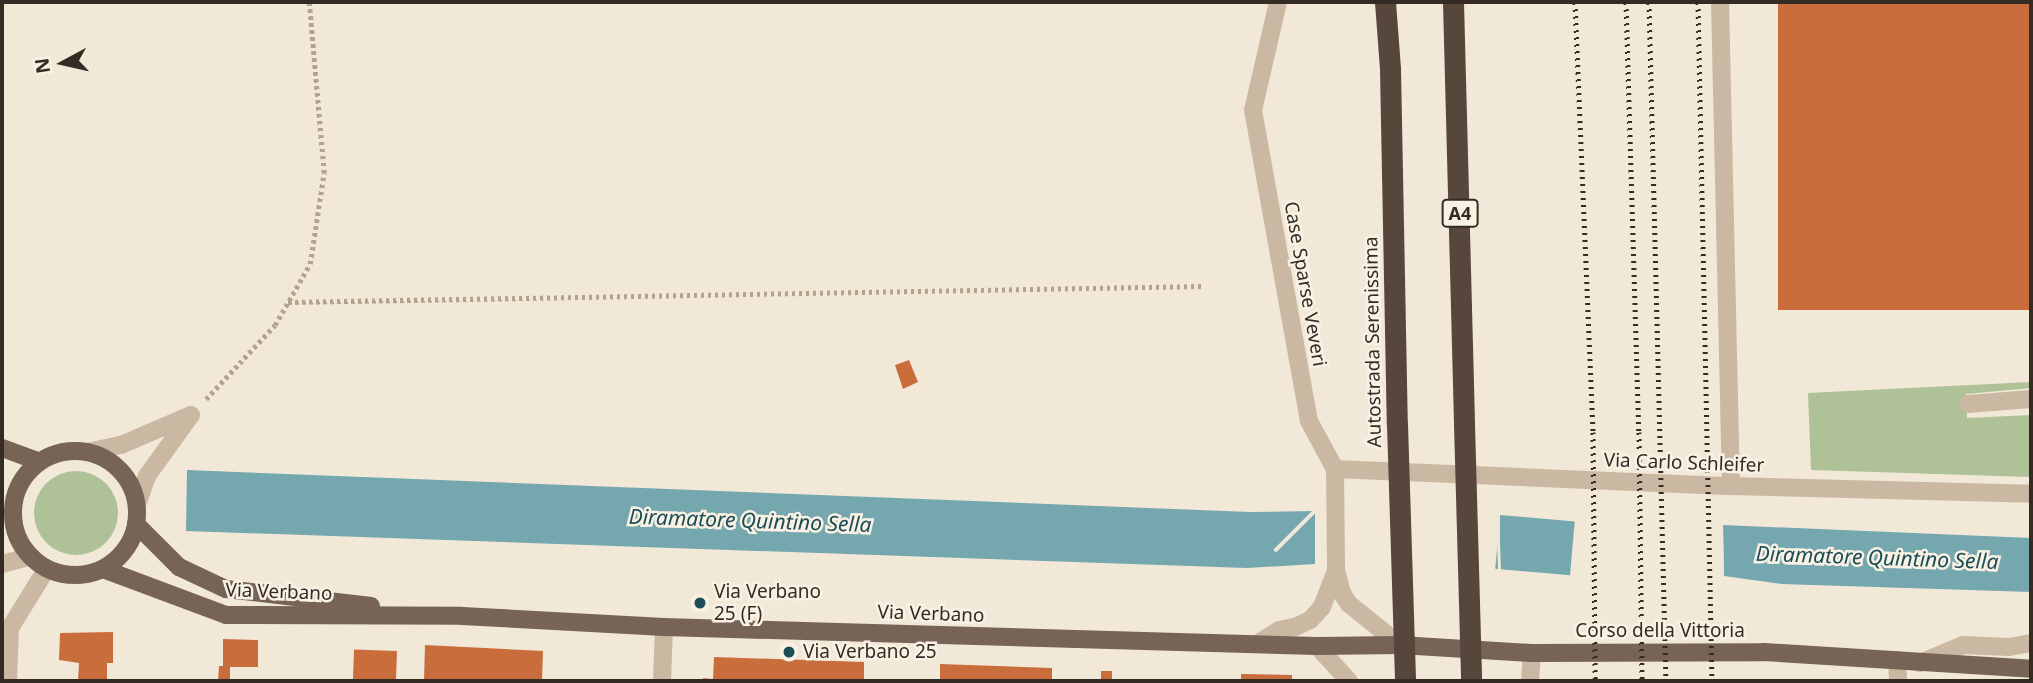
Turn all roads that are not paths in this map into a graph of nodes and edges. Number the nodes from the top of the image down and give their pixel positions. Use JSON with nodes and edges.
{"nodes":[{"id":1,"x":1278,"y":2,"type":"edge"},
{"id":2,"x":1385,"y":2,"type":"edge"},
{"id":3,"x":1453,"y":2,"type":"edge"},
{"id":4,"x":1720,"y":2,"type":"edge"},
{"id":5,"x":2031,"y":399,"type":"edge"},
{"id":6,"x":1968,"y":404,"type":"dead end"},
{"id":7,"x":2,"y":448,"type":"edge"},
{"id":8,"x":87,"y":452,"type":"junction"},
{"id":9,"x":40,"y":462,"type":"junction"},
{"id":10,"x":1335,"y":469,"type":"junction"},
{"id":11,"x":2,"y":482,"type":"edge"},
{"id":12,"x":1731,"y":486,"type":"junction"},
{"id":13,"x":2031,"y":494,"type":"edge"},
{"id":14,"x":15,"y":496,"type":"junction"},
{"id":15,"x":137,"y":505,"type":"junction"},
{"id":16,"x":136,"y":524,"type":"junction"},
{"id":17,"x":31,"y":556,"type":"junction"},
{"id":18,"x":2,"y":564,"type":"edge"},
{"id":19,"x":47,"y":568,"type":"junction"},
{"id":20,"x":103,"y":569,"type":"junction"},
{"id":21,"x":1336,"y":570,"type":"junction"},
{"id":22,"x":462,"y":617,"type":"junction"},
{"id":23,"x":664,"y":627,"type":"junction"},
{"id":24,"x":2031,"y":643,"type":"edge"},
{"id":25,"x":1257,"y":644,"type":"junction"},
{"id":26,"x":1400,"y":645,"type":"junction"},
{"id":27,"x":1317,"y":646,"type":"junction"},
{"id":28,"x":1532,"y":653,"type":"junction"},
{"id":29,"x":1897,"y":660,"type":"junction"},
{"id":30,"x":1920,"y":663,"type":"junction"},
{"id":31,"x":2031,"y":669,"type":"edge"},
{"id":32,"x":8,"y":681,"type":"edge"},
{"id":33,"x":662,"y":681,"type":"edge"},
{"id":34,"x":1349,"y":681,"type":"edge"},
{"id":35,"x":1405,"y":681,"type":"edge"},
{"id":36,"x":1471,"y":681,"type":"edge"},
{"id":37,"x":1530,"y":681,"type":"edge"},
{"id":38,"x":1898,"y":681,"type":"edge"}],
"edges":[{"from":1,"to":10,"type":"street","name":"Case Sparse Veveri"},
{"from":2,"to":35,"type":"highway","name":"Autostrada Serenissima","bridge":true},
{"from":3,"to":36,"type":"highway","number":"A4","bridge":true},
{"from":4,"to":12,"type":"street"},
{"from":5,"to":6,"type":"street"},
{"from":7,"to":9,"type":"main road"},
{"from":8,"to":9,"type":"main road"},
{"from":8,"to":15,"type":"main road"},
{"from":8,"to":15,"type":"street"},
{"from":9,"to":14,"type":"main road"},
{"from":10,"to":12,"type":"street","name":"Via Carlo Schleifer"},
{"from":10,"to":21,"type":"street","name":"Case Sparse Veveri"},
{"from":11,"to":14,"type":"main road"},
{"from":12,"to":13,"type":"street","name":"Via Carlo Schleifer"},
{"from":14,"to":17,"type":"main road"},
{"from":15,"to":16,"type":"main road"},
{"from":16,"to":20,"type":"main road"},
{"from":16,"to":22,"type":"main road","name":"Via Verbano"},
{"from":17,"to":18,"type":"street"},
{"from":17,"to":19,"type":"main road"},
{"from":19,"to":20,"type":"main road"},
{"from":19,"to":32,"type":"street"},
{"from":20,"to":22,"type":"main road","name":"Via Verbano"},
{"from":21,"to":25,"type":"street","name":"Case Sparse Veveri"},
{"from":21,"to":26,"type":"street","name":"Case Sparse Veveri"},
{"from":22,"to":23,"type":"main road","name":"Via Verbano"},
{"from":23,"to":25,"type":"main road","name":"Via Verbano"},
{"from":23,"to":33,"type":"street"},
{"from":24,"to":30,"type":"street","name":"Corso della Vittoria"},
{"from":25,"to":27,"type":"main road","name":"Via Verbano"},
{"from":26,"to":27,"type":"main road","name":"Via Verbano"},
{"from":26,"to":28,"type":"main road","name":"Corso della Vittoria"},
{"from":27,"to":34,"type":"street"},
{"from":28,"to":29,"type":"main road","name":"Corso della Vittoria"},
{"from":28,"to":37,"type":"street"},
{"from":29,"to":30,"type":"main road","name":"Corso della Vittoria"},
{"from":29,"to":38,"type":"street"},
{"from":30,"to":31,"type":"main road","name":"Corso della Vittoria"}]}
